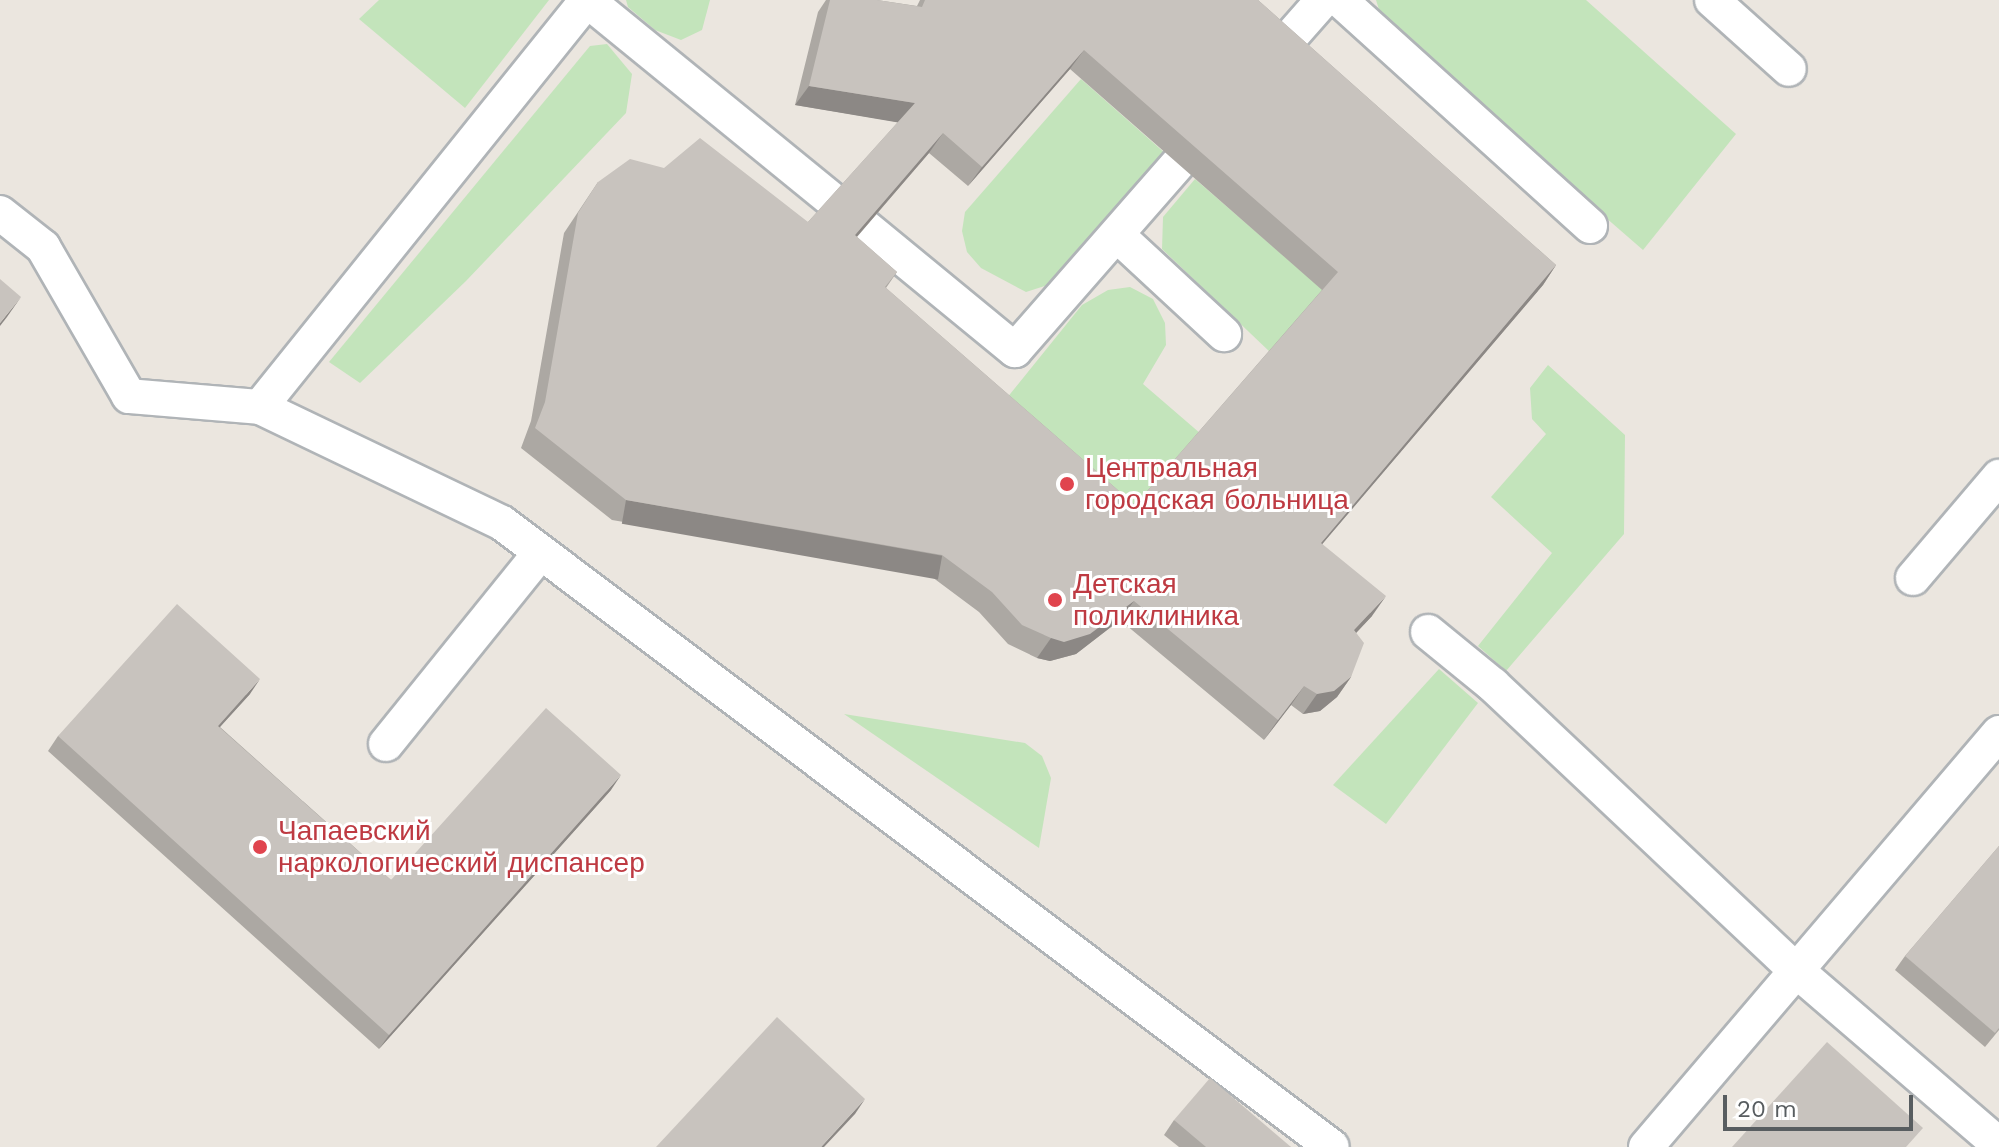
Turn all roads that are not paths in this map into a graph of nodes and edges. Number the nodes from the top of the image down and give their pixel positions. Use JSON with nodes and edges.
{"nodes":[{"id":1,"x":587,"y":0,"type":"edge"},
{"id":2,"x":1323,"y":0,"type":"edge"},
{"id":3,"x":1340,"y":0,"type":"edge"},
{"id":4,"x":1712,"y":0,"type":"edge"},
{"id":5,"x":1279,"y":50,"type":"edge"},
{"id":6,"x":1789,"y":69,"type":"dead end"},
{"id":7,"x":1178,"y":164,"type":"edge"},
{"id":8,"x":832,"y":200,"type":"edge"},
{"id":9,"x":0,"y":213,"type":"edge"},
{"id":10,"x":1590,"y":226,"type":"dead end"},
{"id":11,"x":865,"y":227,"type":"edge"},
{"id":12,"x":1117,"y":235,"type":"junction"},
{"id":13,"x":1224,"y":334,"type":"dead end"},
{"id":14,"x":260,"y":407,"type":"junction"},
{"id":15,"x":1999,"y":477,"type":"edge"},
{"id":16,"x":540,"y":553,"type":"junction"},
{"id":17,"x":1913,"y":578,"type":"dead end"},
{"id":18,"x":1428,"y":632,"type":"dead end"},
{"id":19,"x":1999,"y":733,"type":"edge"},
{"id":20,"x":386,"y":744,"type":"dead end"},
{"id":21,"x":1797,"y":971,"type":"junction"},
{"id":22,"x":1999,"y":1145,"type":"edge"},
{"id":23,"x":1332,"y":1147,"type":"edge"},
{"id":24,"x":1646,"y":1147,"type":"edge"}],
"edges":[{"from":1,"to":8,"type":"lane"},
{"from":1,"to":14,"type":"lane"},
{"from":2,"to":5,"type":"lane"},
{"from":3,"to":10,"type":"lane"},
{"from":4,"to":6,"type":"lane"},
{"from":7,"to":12,"type":"lane"},
{"from":9,"to":14,"type":"lane"},
{"from":11,"to":12,"type":"lane"},
{"from":12,"to":13,"type":"lane"},
{"from":14,"to":16,"type":"lane"},
{"from":15,"to":17,"type":"lane"},
{"from":16,"to":20,"type":"lane"},
{"from":16,"to":23,"type":"lane"},
{"from":18,"to":21,"type":"lane"},
{"from":19,"to":21,"type":"lane"},
{"from":21,"to":22,"type":"lane"},
{"from":21,"to":24,"type":"lane"}]}
